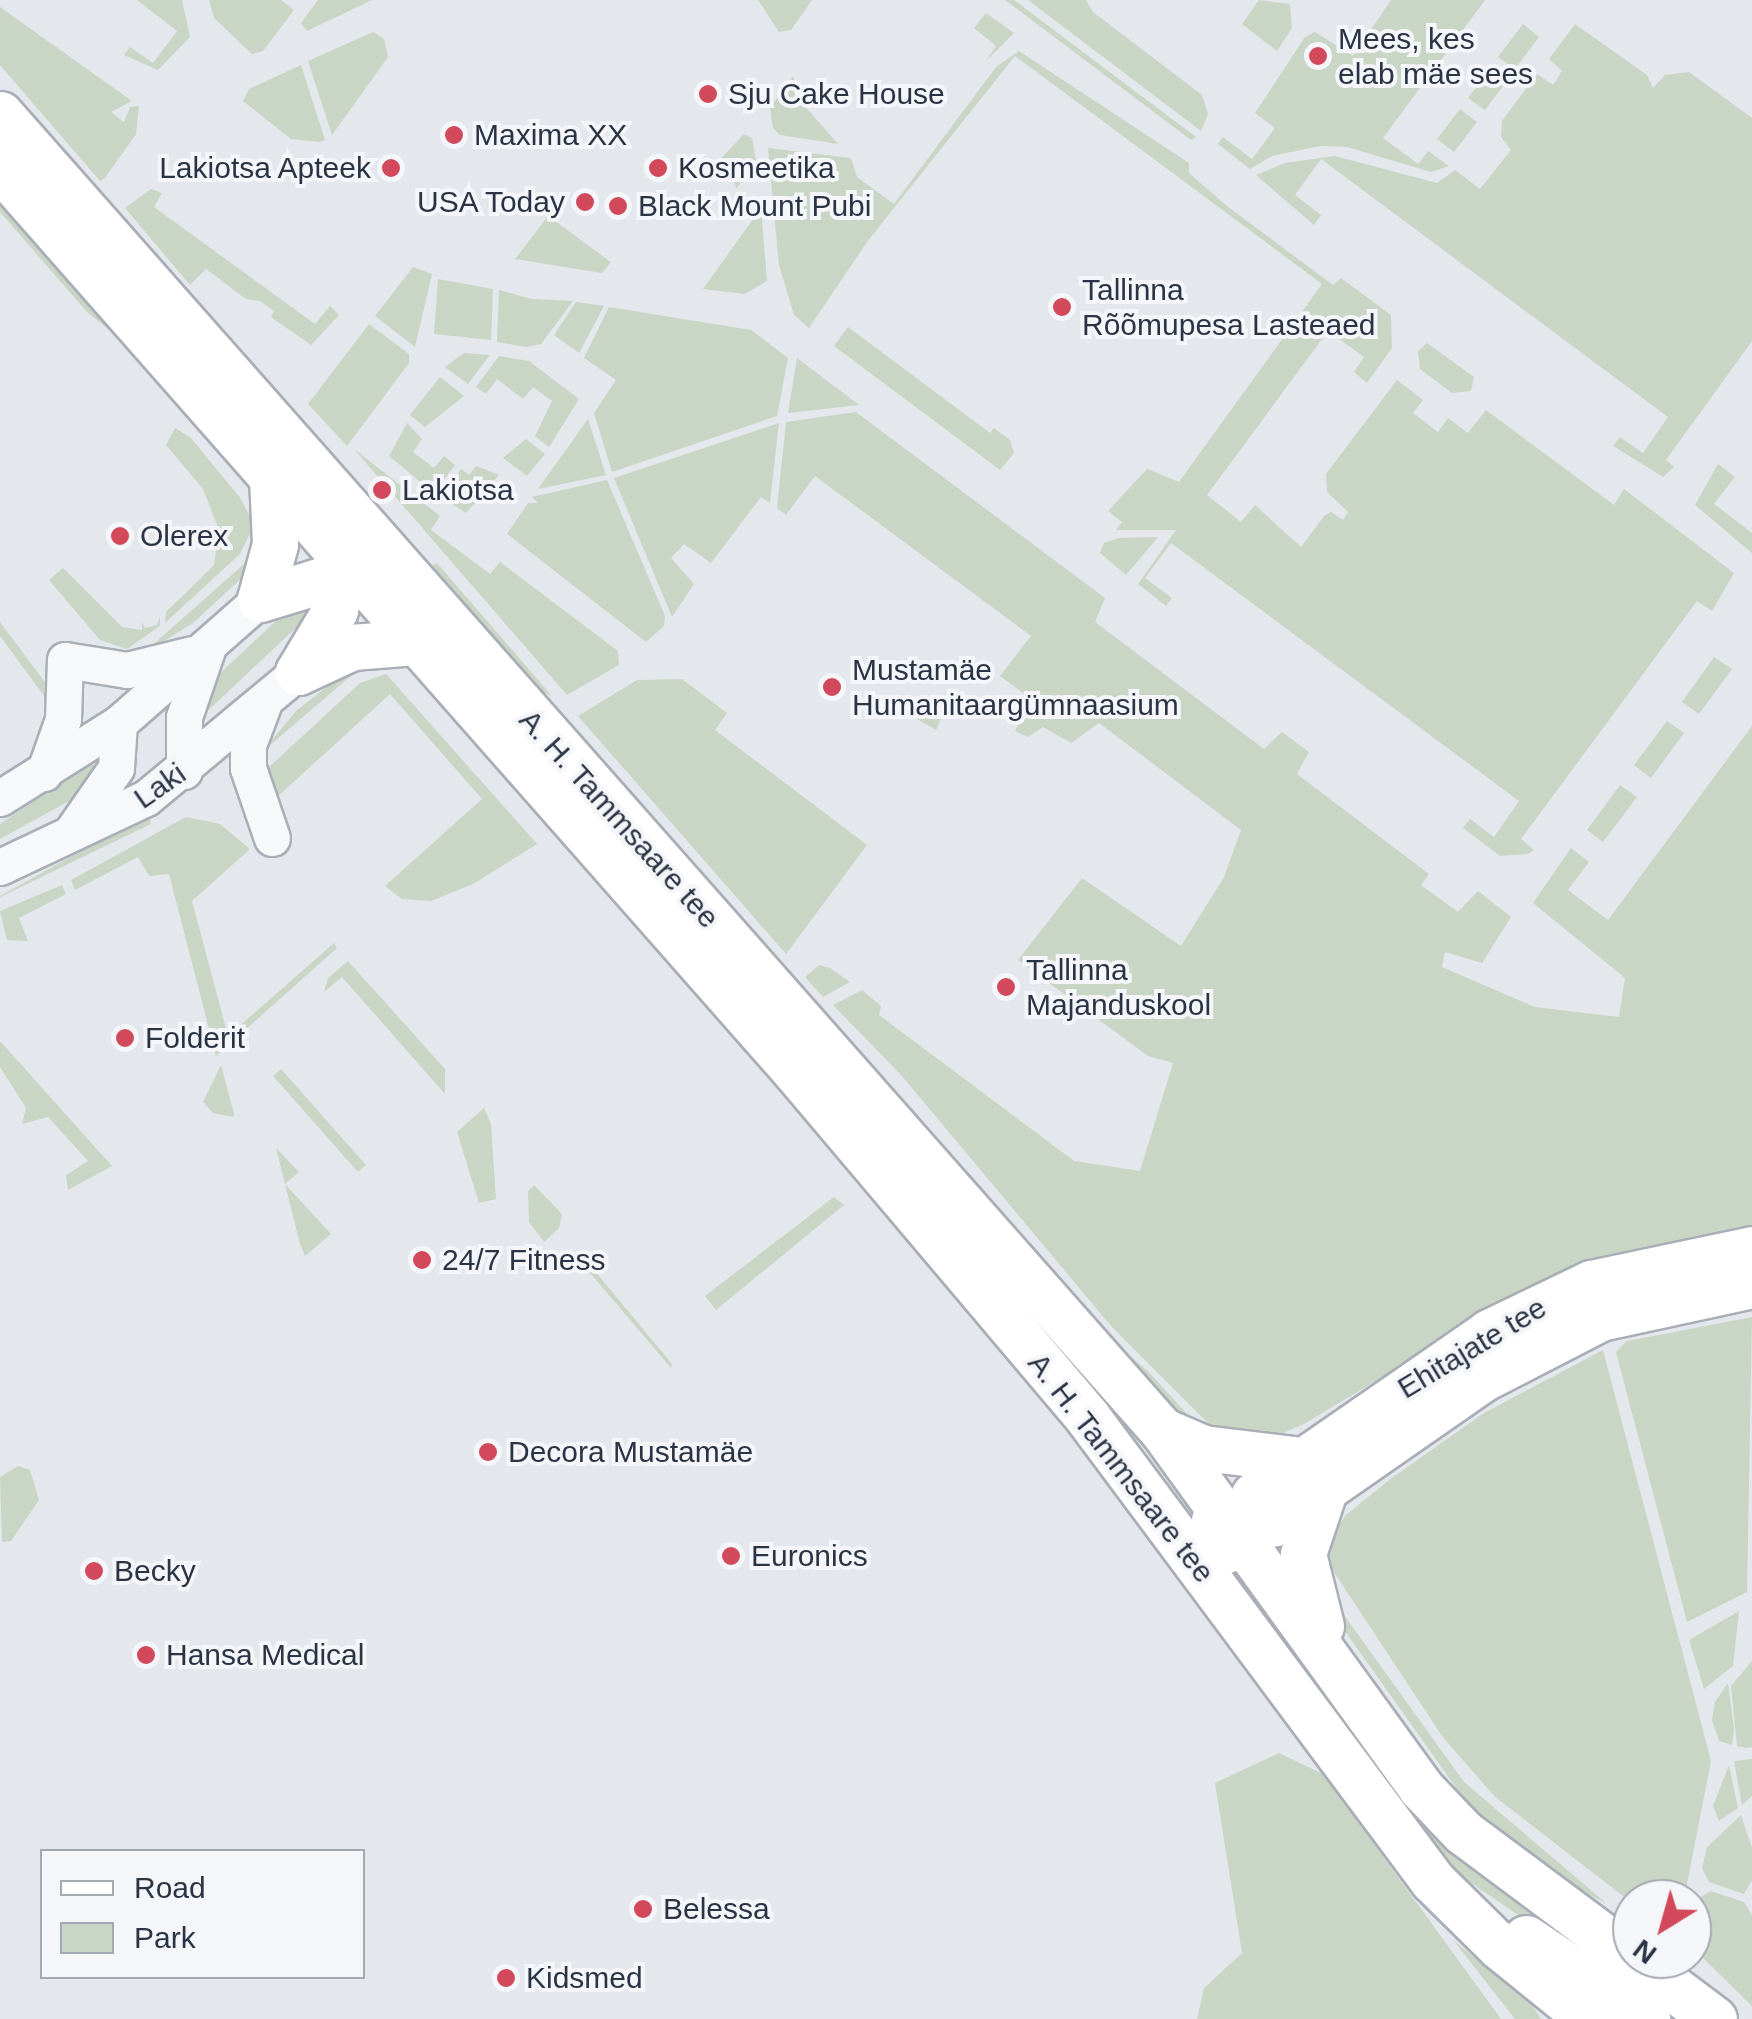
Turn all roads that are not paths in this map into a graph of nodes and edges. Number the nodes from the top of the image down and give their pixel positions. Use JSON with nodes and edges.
{"nodes":[{"id":1,"x":0,"y":114,"type":"edge"},
{"id":2,"x":0,"y":168,"type":"edge"},
{"id":3,"x":272,"y":480,"type":"junction"},
{"id":4,"x":348,"y":511,"type":"junction"},
{"id":5,"x":352,"y":576,"type":"junction"},
{"id":6,"x":260,"y":599,"type":"junction"},
{"id":7,"x":436,"y":638,"type":"junction"},
{"id":8,"x":208,"y":649,"type":"junction"},
{"id":9,"x":298,"y":672,"type":"junction"},
{"id":10,"x":263,"y":704,"type":"junction"},
{"id":11,"x":119,"y":724,"type":"junction"},
{"id":12,"x":184,"y":771,"type":"junction"},
{"id":13,"x":44,"y":772,"type":"junction"},
{"id":14,"x":0,"y":798,"type":"edge"},
{"id":15,"x":272,"y":838,"type":"dead end"},
{"id":16,"x":66,"y":840,"type":"junction"},
{"id":17,"x":0,"y":866,"type":"edge"},
{"id":18,"x":1752,"y":1249,"type":"edge"},
{"id":19,"x":1752,"y":1285,"type":"edge"},
{"id":20,"x":1088,"y":1418,"type":"junction"},
{"id":21,"x":1162,"y":1430,"type":"junction"},
{"id":22,"x":1314,"y":1474,"type":"junction"},
{"id":23,"x":1234,"y":1526,"type":"junction"},
{"id":24,"x":1218,"y":1592,"type":"junction"},
{"id":25,"x":1334,"y":1666,"type":"junction"},
{"id":26,"x":1456,"y":1907,"type":"junction"},
{"id":27,"x":1612,"y":1942,"type":"edge"},
{"id":28,"x":1525,"y":1968,"type":"junction"},
{"id":29,"x":1661,"y":1979,"type":"edge"},
{"id":30,"x":1553,"y":2019,"type":"edge"},
{"id":31,"x":1590,"y":2019,"type":"edge"},
{"id":32,"x":1647,"y":2019,"type":"edge"},
{"id":33,"x":1714,"y":2019,"type":"edge"}],
"edges":[{"from":1,"to":4,"type":"main road","name":"A. H. Tammsaare tee"},
{"from":2,"to":3,"type":"main road"},
{"from":3,"to":5,"type":"main road"},
{"from":3,"to":6,"type":"main road"},
{"from":4,"to":5,"type":"main road"},
{"from":4,"to":7,"type":"main road","name":"A. H. Tammsaare tee"},
{"from":5,"to":6,"type":"main road"},
{"from":5,"to":7,"type":"main road"},
{"from":5,"to":9,"type":"main road"},
{"from":6,"to":8,"type":"street"},
{"from":7,"to":9,"type":"main road"},
{"from":7,"to":20,"type":"main road","name":"A. H. Tammsaare tee"},
{"from":7,"to":21,"type":"main road","name":"A. H. Tammsaare tee"},
{"from":8,"to":11,"type":"street"},
{"from":8,"to":12,"type":"street"},
{"from":8,"to":13,"type":"street"},
{"from":9,"to":10,"type":"street","name":"Laki"},
{"from":10,"to":12,"type":"street","name":"Laki"},
{"from":10,"to":15,"type":"street"},
{"from":11,"to":13,"type":"street"},
{"from":11,"to":16,"type":"street"},
{"from":12,"to":16,"type":"street","name":"Laki"},
{"from":13,"to":14,"type":"street"},
{"from":16,"to":17,"type":"street","name":"Laki"},
{"from":18,"to":22,"type":"main road","name":"Ehitajate tee"},
{"from":19,"to":22,"type":"main road","name":"Ehitajate tee"},
{"from":20,"to":23,"type":"main road"},
{"from":20,"to":24,"type":"main road","name":"A. H. Tammsaare tee"},
{"from":21,"to":22,"type":"main road"},
{"from":21,"to":23,"type":"main road","name":"A. H. Tammsaare tee"},
{"from":22,"to":23,"type":"main road","name":"Ehitajate tee"},
{"from":22,"to":25,"type":"main road"},
{"from":23,"to":24,"type":"main road"},
{"from":23,"to":25,"type":"main road"},
{"from":24,"to":26,"type":"main road"},
{"from":25,"to":27,"type":"main road"},
{"from":26,"to":28,"type":"main road"},
{"from":26,"to":32,"type":"main road"},
{"from":28,"to":30,"type":"main road"},
{"from":28,"to":31,"type":"main road"},
{"from":29,"to":33,"type":"main road"}]}
